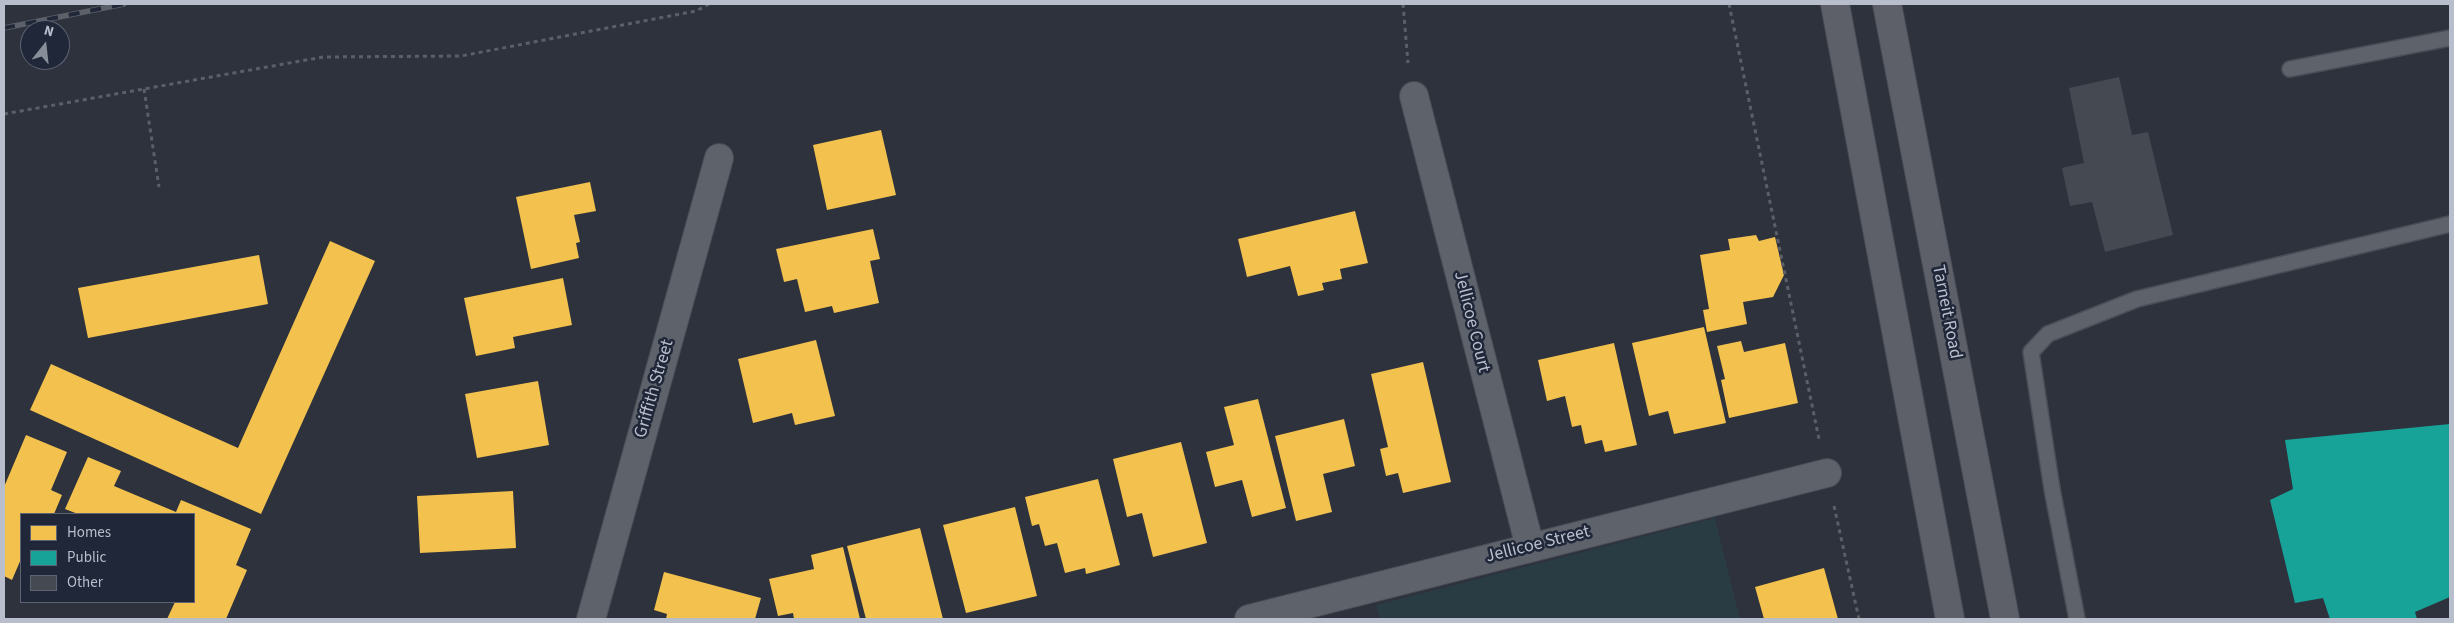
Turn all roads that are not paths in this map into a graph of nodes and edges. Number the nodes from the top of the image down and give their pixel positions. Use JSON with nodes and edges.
{"nodes":[{"id":1,"x":1835,"y":4,"type":"edge"},
{"id":2,"x":1887,"y":4,"type":"edge"},
{"id":3,"x":2450,"y":38,"type":"edge"},
{"id":4,"x":2290,"y":69,"type":"dead end"},
{"id":5,"x":1414,"y":96,"type":"road end"},
{"id":6,"x":719,"y":158,"type":"dead end"},
{"id":7,"x":2450,"y":224,"type":"edge"},
{"id":8,"x":1827,"y":473,"type":"road end"},
{"id":9,"x":1530,"y":547,"type":"junction"},
{"id":10,"x":591,"y":619,"type":"edge"},
{"id":11,"x":1249,"y":619,"type":"edge"},
{"id":12,"x":1950,"y":619,"type":"edge"},
{"id":13,"x":2004,"y":619,"type":"edge"},
{"id":14,"x":2077,"y":619,"type":"edge"}],
"edges":[{"from":1,"to":12,"type":"main road"},
{"from":2,"to":13,"type":"main road","name":"Tarneit Road"},
{"from":3,"to":4,"type":"lane"},
{"from":5,"to":9,"type":"street","name":"Jellicoe Court"},
{"from":6,"to":10,"type":"street","name":"Griffith Street"},
{"from":7,"to":14,"type":"lane"},
{"from":8,"to":9,"type":"street","name":"Jellicoe Street"},
{"from":9,"to":11,"type":"street","name":"Jellicoe Street"}]}
